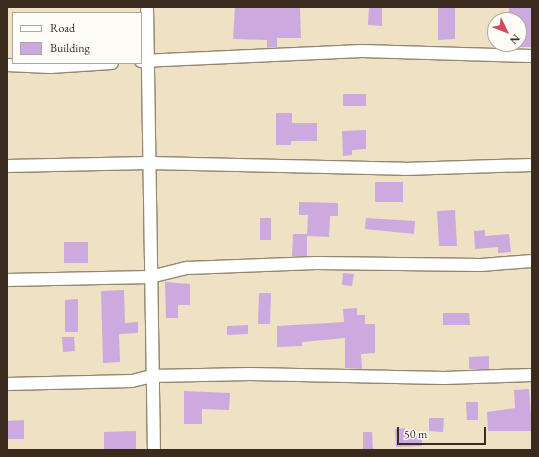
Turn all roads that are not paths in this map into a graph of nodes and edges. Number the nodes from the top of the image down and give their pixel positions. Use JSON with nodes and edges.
{"nodes":[{"id":1,"x":147,"y":7,"type":"edge"},
{"id":2,"x":532,"y":56,"type":"edge"},
{"id":3,"x":144,"y":61,"type":"edge"},
{"id":4,"x":91,"y":64,"type":"edge"},
{"id":5,"x":7,"y":65,"type":"edge"},
{"id":6,"x":149,"y":163,"type":"junction"},
{"id":7,"x":532,"y":165,"type":"edge"},
{"id":8,"x":7,"y":166,"type":"edge"},
{"id":9,"x":532,"y":261,"type":"edge"},
{"id":10,"x":150,"y":277,"type":"junction"},
{"id":11,"x":7,"y":280,"type":"edge"},
{"id":12,"x":532,"y":375,"type":"edge"},
{"id":13,"x":152,"y":376,"type":"junction"},
{"id":14,"x":7,"y":384,"type":"edge"},
{"id":15,"x":154,"y":450,"type":"edge"}],
"edges":[{"from":1,"to":3,"type":"street"},
{"from":2,"to":3,"type":"street"},
{"from":3,"to":6,"type":"street"},
{"from":4,"to":5,"type":"street"},
{"from":6,"to":7,"type":"street"},
{"from":6,"to":8,"type":"street"},
{"from":6,"to":10,"type":"street"},
{"from":9,"to":10,"type":"street"},
{"from":10,"to":11,"type":"street"},
{"from":10,"to":13,"type":"street"},
{"from":12,"to":13,"type":"street"},
{"from":13,"to":14,"type":"street"},
{"from":13,"to":15,"type":"street"}]}
